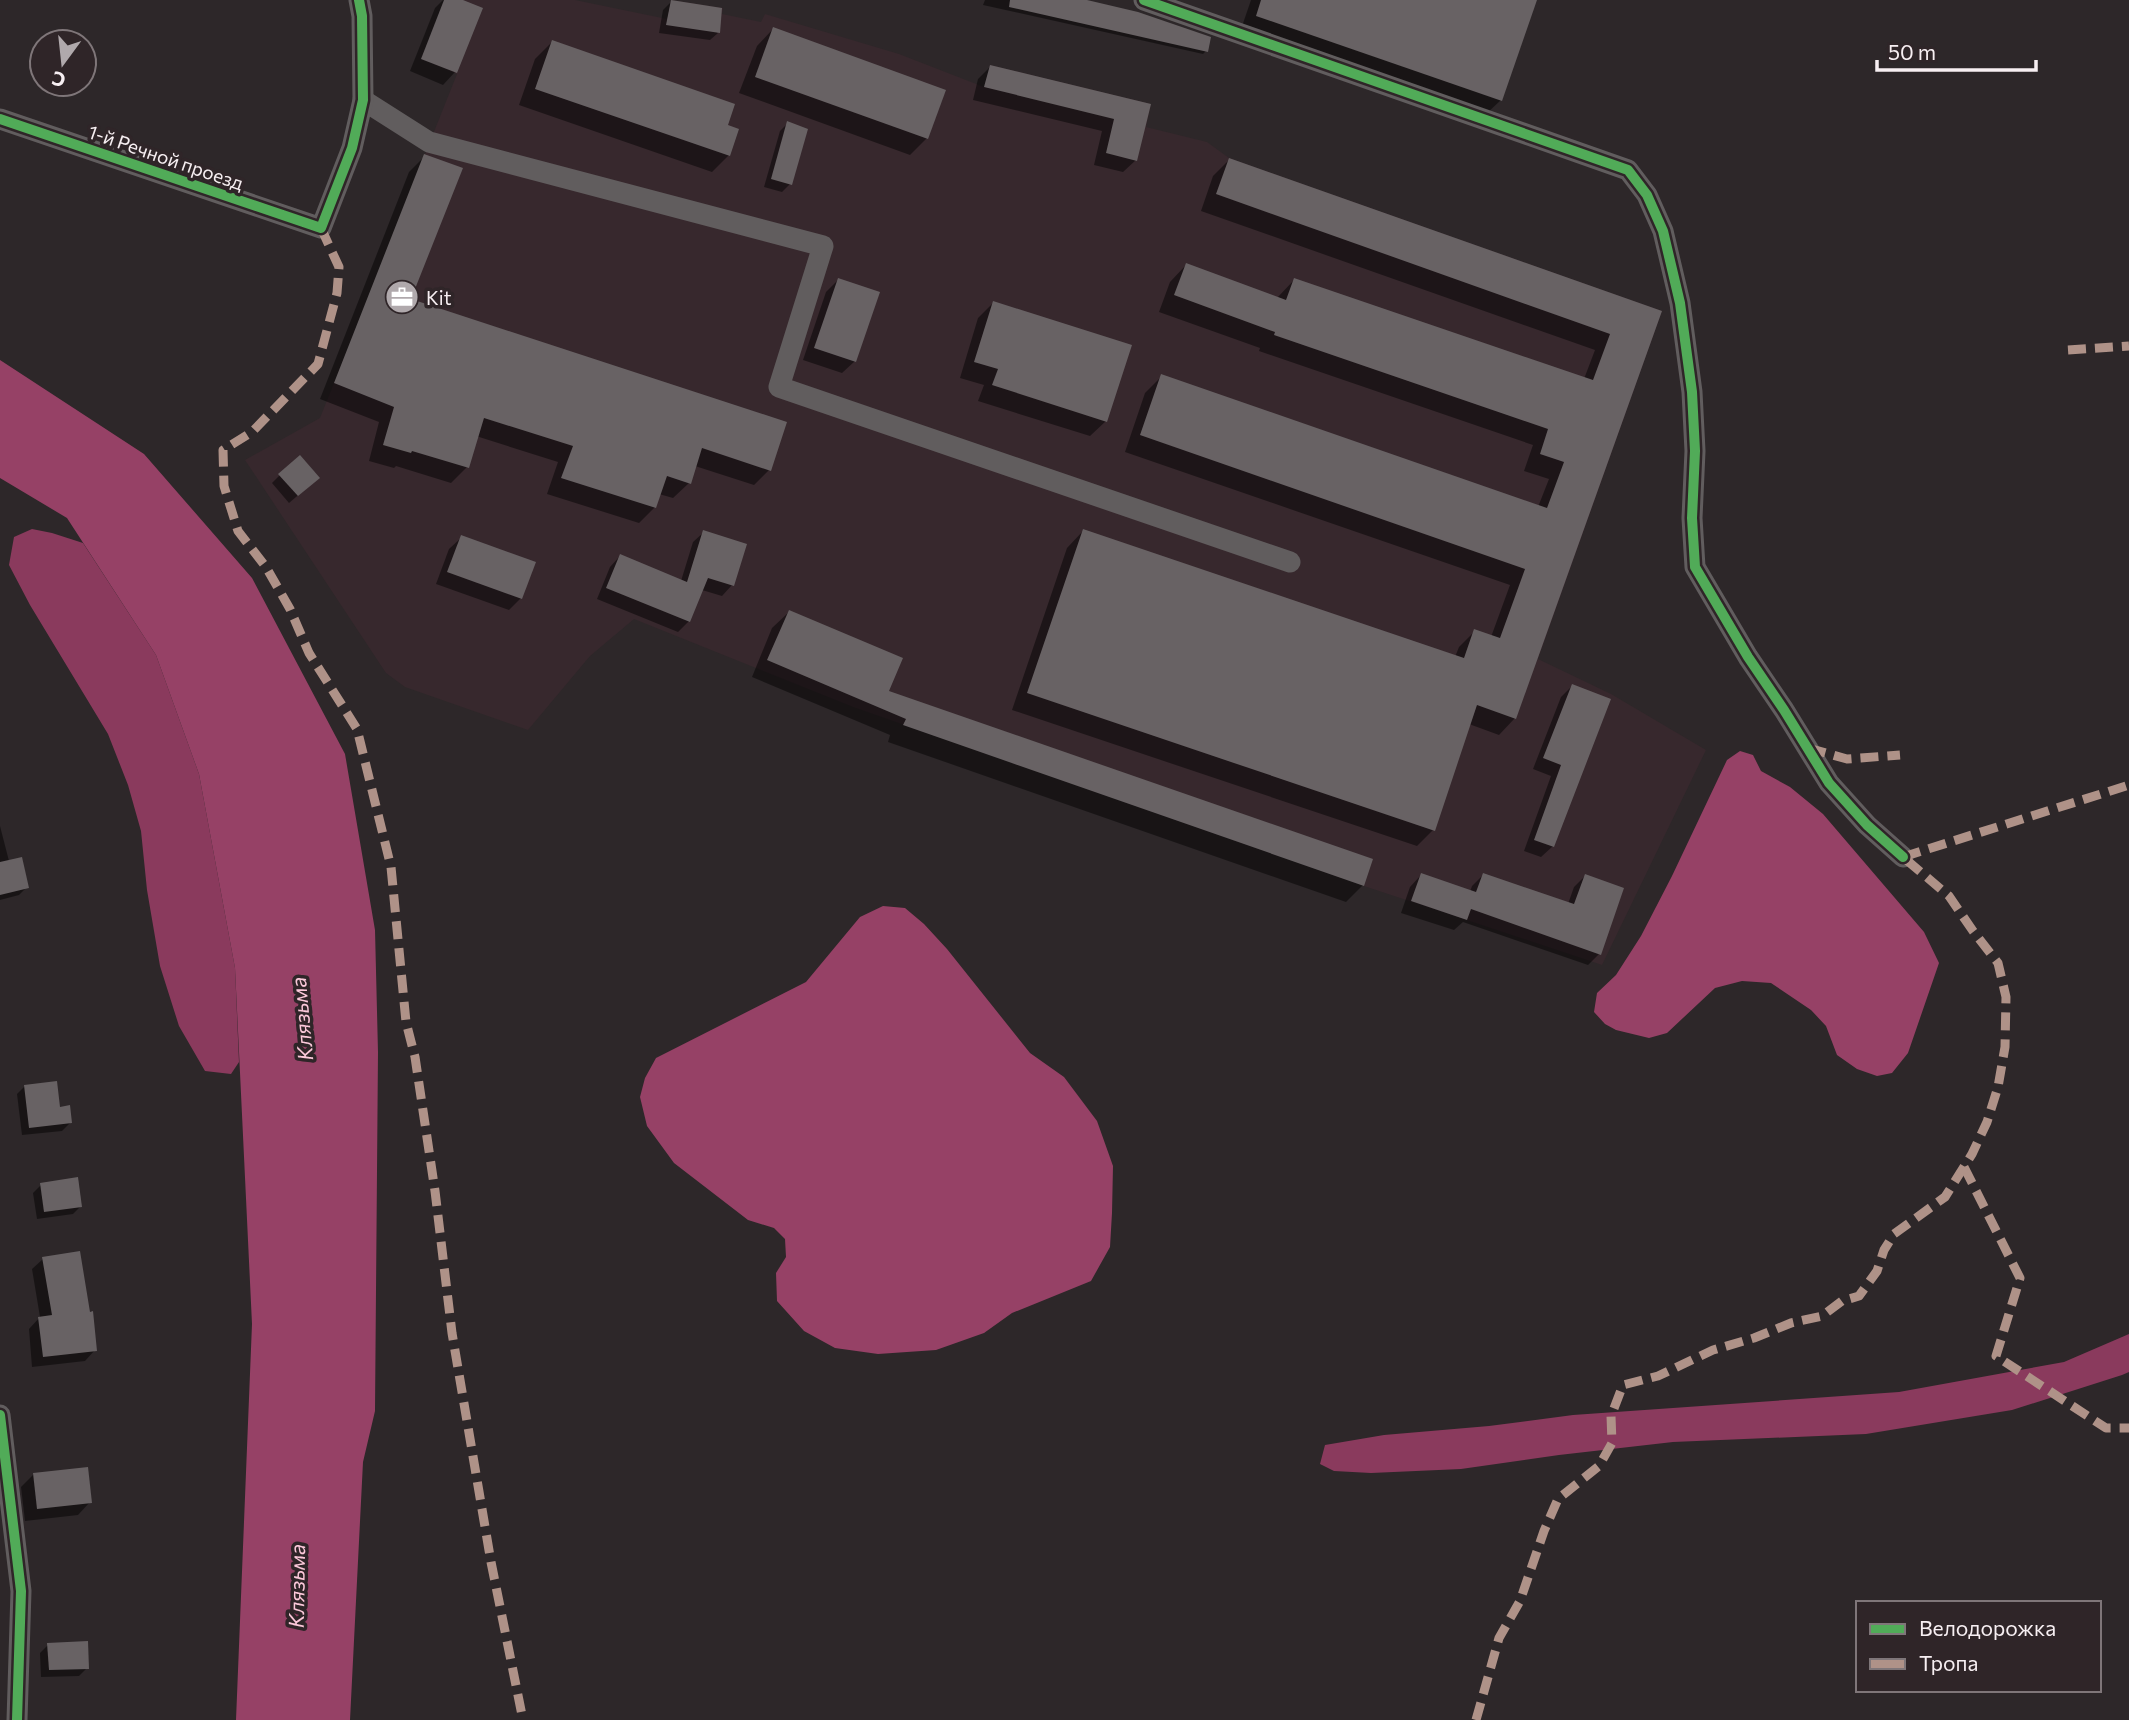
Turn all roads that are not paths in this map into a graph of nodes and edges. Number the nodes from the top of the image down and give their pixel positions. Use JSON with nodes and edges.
{"nodes":[{"id":1,"x":359,"y":0,"type":"edge"},
{"id":2,"x":1144,"y":0,"type":"edge"},
{"id":3,"x":363,"y":100,"type":"junction"},
{"id":4,"x":0,"y":119,"type":"edge"},
{"id":5,"x":1290,"y":562,"type":"dead end"},
{"id":6,"x":1903,"y":857,"type":"dead end"},
{"id":7,"x":0,"y":1415,"type":"edge"},
{"id":8,"x":10,"y":1591,"type":"edge"},
{"id":9,"x":17,"y":1720,"type":"edge"}],
"edges":[{"from":1,"to":3,"type":"street"},
{"from":2,"to":6,"type":"street"},
{"from":3,"to":4,"type":"street","name":"1-й Речной проезд"},
{"from":3,"to":5,"type":"street"},
{"from":7,"to":8,"type":"street"},
{"from":8,"to":9,"type":"street"}]}
